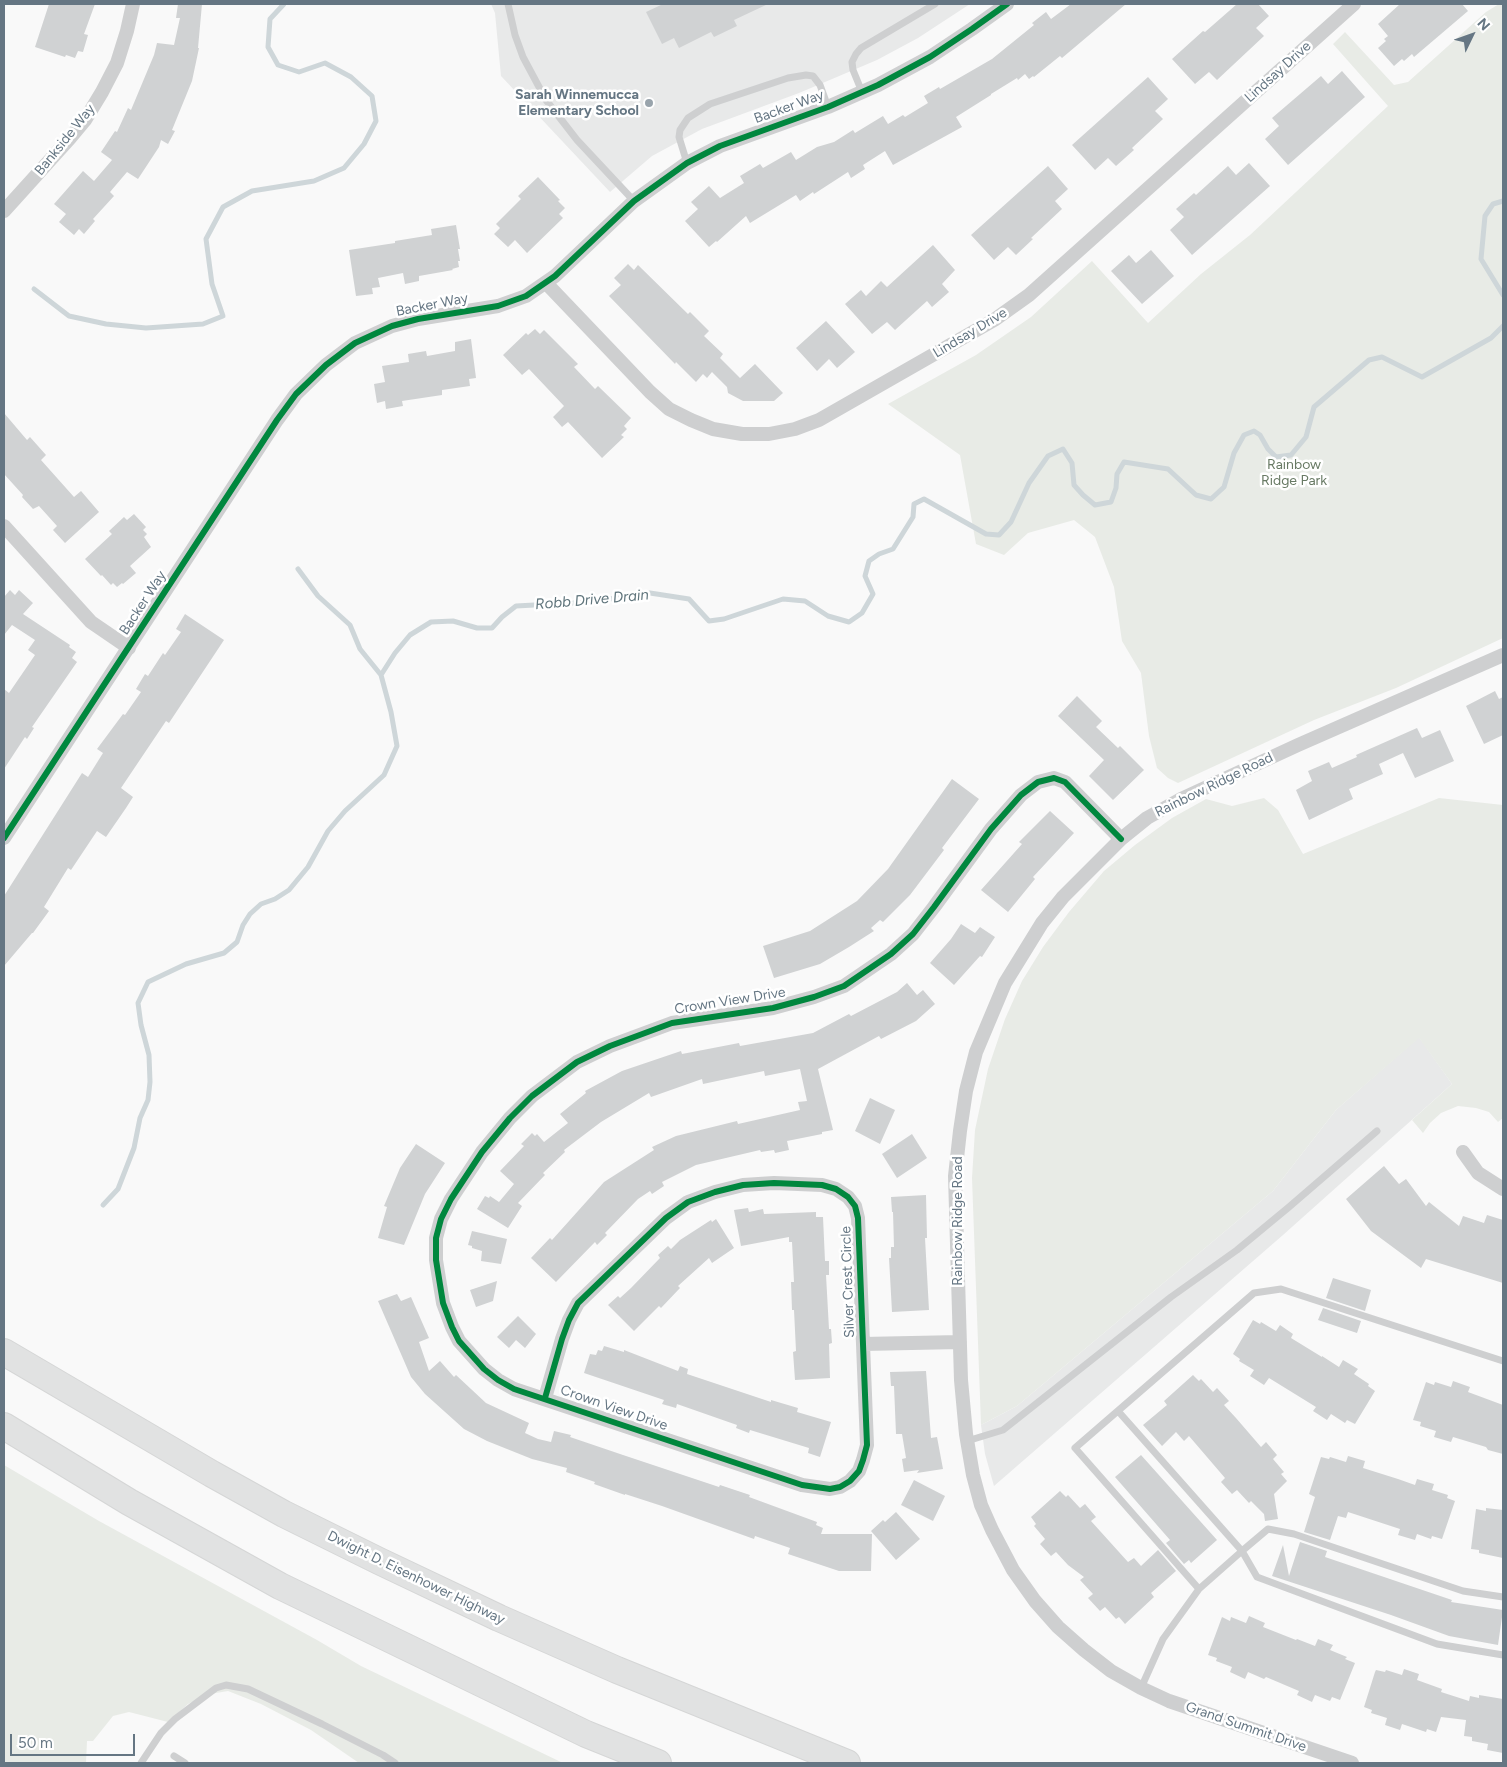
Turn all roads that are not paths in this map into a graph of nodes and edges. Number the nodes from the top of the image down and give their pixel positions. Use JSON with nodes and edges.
{"nodes":[{"id":1,"x":133,"y":4,"type":"edge"},
{"id":2,"x":508,"y":4,"type":"edge"},
{"id":3,"x":934,"y":4,"type":"edge"},
{"id":4,"x":1007,"y":4,"type":"edge"},
{"id":5,"x":1354,"y":4,"type":"edge"},
{"id":6,"x":862,"y":92,"type":"junction"},
{"id":7,"x":828,"y":106,"type":"junction"},
{"id":8,"x":687,"y":163,"type":"junction"},
{"id":9,"x":634,"y":201,"type":"junction"},
{"id":10,"x":4,"y":211,"type":"edge"},
{"id":11,"x":546,"y":283,"type":"junction"},
{"id":12,"x":4,"y":526,"type":"edge"},
{"id":13,"x":129,"y":648,"type":"junction"},
{"id":14,"x":1503,"y":655,"type":"edge"},
{"id":15,"x":5,"y":834,"type":"edge"},
{"id":16,"x":1121,"y":839,"type":"junction"},
{"id":17,"x":1377,"y":1131,"type":"dead end"},
{"id":18,"x":1462,"y":1152,"type":"dead end"},
{"id":19,"x":1503,"y":1189,"type":"edge"},
{"id":20,"x":960,"y":1342,"type":"junction"},
{"id":21,"x":863,"y":1344,"type":"junction"},
{"id":22,"x":4,"y":1352,"type":"edge"},
{"id":23,"x":1503,"y":1361,"type":"edge"},
{"id":24,"x":545,"y":1398,"type":"junction"},
{"id":25,"x":1118,"y":1411,"type":"junction"},
{"id":26,"x":4,"y":1426,"type":"edge"},
{"id":27,"x":967,"y":1441,"type":"junction"},
{"id":28,"x":850,"y":1481,"type":"joint"},
{"id":29,"x":981,"y":1505,"type":"joint"},
{"id":30,"x":1242,"y":1551,"type":"junction"},
{"id":31,"x":1199,"y":1589,"type":"junction"},
{"id":32,"x":1503,"y":1597,"type":"edge"},
{"id":33,"x":1503,"y":1656,"type":"edge"},
{"id":34,"x":1141,"y":1688,"type":"junction"},
{"id":35,"x":174,"y":1756,"type":"dead end"},
{"id":36,"x":141,"y":1763,"type":"edge"},
{"id":37,"x":185,"y":1763,"type":"edge"},
{"id":38,"x":394,"y":1763,"type":"edge"},
{"id":39,"x":658,"y":1763,"type":"edge"},
{"id":40,"x":848,"y":1763,"type":"edge"},
{"id":41,"x":1352,"y":1763,"type":"edge"}],
"edges":[{"from":1,"to":10,"type":"street","name":"Bankside Way"},
{"from":2,"to":9,"type":"lane"},
{"from":3,"to":6,"type":"lane"},
{"from":4,"to":6,"type":"street","name":"Backer Way"},
{"from":5,"to":11,"type":"street","name":"Lindsay Drive"},
{"from":6,"to":7,"type":"street","name":"Backer Way"},
{"from":7,"to":8,"type":"street","name":"Backer Way"},
{"from":7,"to":8,"type":"lane"},
{"from":8,"to":9,"type":"street","name":"Backer Way"},
{"from":9,"to":11,"type":"street","name":"Backer Way"},
{"from":11,"to":13,"type":"street","name":"Backer Way"},
{"from":12,"to":13,"type":"street"},
{"from":13,"to":15,"type":"street","name":"Backer Way"},
{"from":14,"to":16,"type":"street","name":"Rainbow Ridge Road"},
{"from":16,"to":20,"type":"street","name":"Rainbow Ridge Road"},
{"from":16,"to":24,"type":"street","name":"Crown View Drive"},
{"from":17,"to":27,"type":"lane"},
{"from":18,"to":19,"type":"street"},
{"from":20,"to":21,"type":"street"},
{"from":20,"to":27,"type":"street","name":"Rainbow Ridge Road"},
{"from":21,"to":24,"type":"street","name":"Silver Crest Circle"},
{"from":21,"to":28,"type":"street","name":"Silver Crest Circle"},
{"from":22,"to":40,"type":"highway","name":"Dwight D. Eisenhower Highway"},
{"from":23,"to":25,"type":"lane"},
{"from":24,"to":28,"type":"street","name":"Crown View Drive"},
{"from":25,"to":30,"type":"lane"},
{"from":25,"to":31,"type":"lane"},
{"from":26,"to":39,"type":"highway"},
{"from":27,"to":29,"type":"street","name":"Rainbow Ridge Road"},
{"from":29,"to":34,"type":"street","name":"Grand Summit Drive"},
{"from":30,"to":31,"type":"lane"},
{"from":30,"to":32,"type":"lane"},
{"from":30,"to":33,"type":"lane"},
{"from":31,"to":34,"type":"lane"},
{"from":34,"to":41,"type":"street","name":"Grand Summit Drive"},
{"from":35,"to":37,"type":"lane"},
{"from":36,"to":38,"type":"lane"}]}
